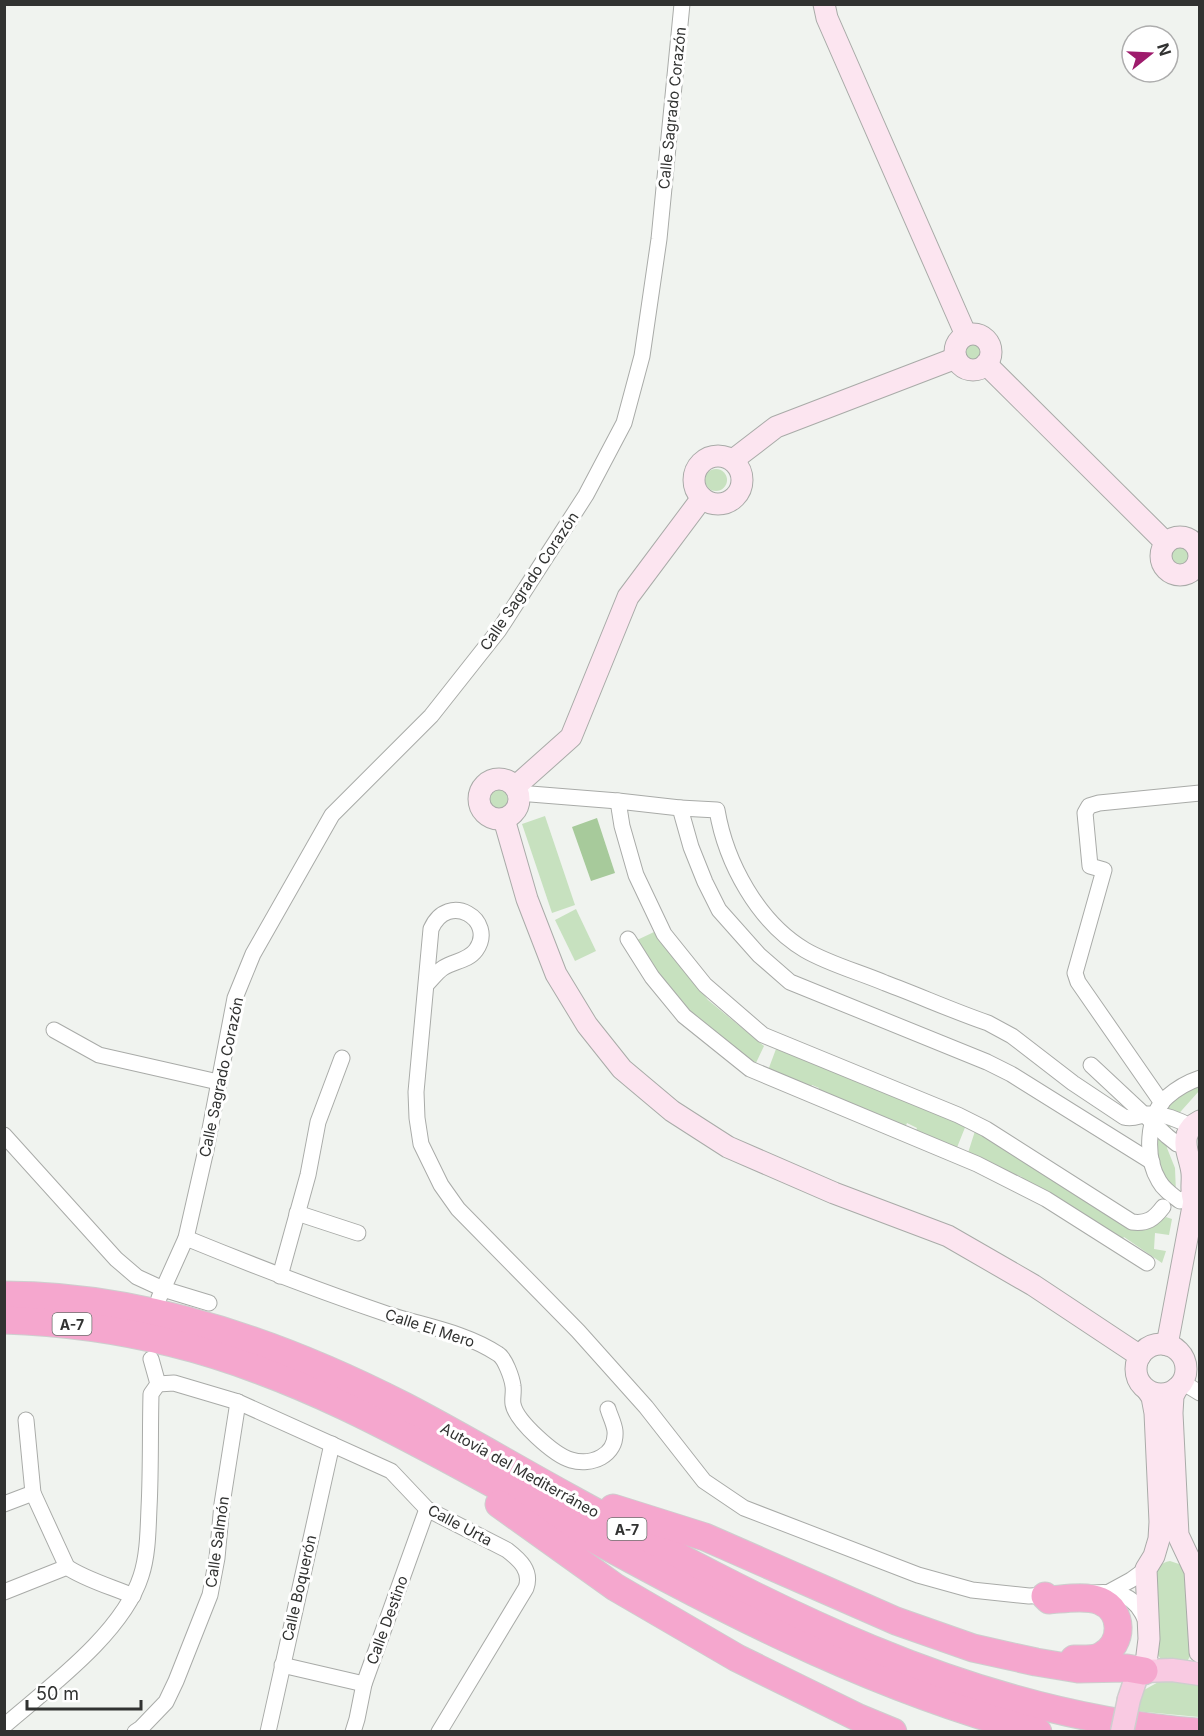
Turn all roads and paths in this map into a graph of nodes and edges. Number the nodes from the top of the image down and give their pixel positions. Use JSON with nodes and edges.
{"nodes":[{"id":1,"x":682,"y":4,"type":"edge"},
{"id":2,"x":824,"y":4,"type":"edge"},
{"id":3,"x":966,"y":335,"type":"junction"},
{"id":4,"x":956,"y":358,"type":"junction"},
{"id":5,"x":986,"y":364,"type":"junction"},
{"id":6,"x":733,"y":460,"type":"junction"},
{"id":7,"x":702,"y":498,"type":"junction"},
{"id":8,"x":1166,"y":543,"type":"junction"},
{"id":9,"x":1197,"y":561,"type":"edge"},
{"id":10,"x":517,"y":790,"type":"junction"},
{"id":11,"x":1200,"y":793,"type":"edge"},
{"id":12,"x":618,"y":801,"type":"junction"},
{"id":13,"x":680,"y":808,"type":"junction"},
{"id":14,"x":504,"y":819,"type":"junction"},
{"id":15,"x":628,"y":939,"type":"dead end"},
{"id":16,"x":427,"y":984,"type":"junction"},
{"id":17,"x":54,"y":1030,"type":"dead end"},
{"id":18,"x":342,"y":1058,"type":"dead end"},
{"id":19,"x":1091,"y":1065,"type":"dead end"},
{"id":20,"x":1200,"y":1078,"type":"edge"},
{"id":21,"x":218,"y":1082,"type":"junction"},
{"id":22,"x":1154,"y":1114,"type":"junction"},
{"id":23,"x":4,"y":1135,"type":"edge"},
{"id":24,"x":1194,"y":1135,"type":"edge"},
{"id":25,"x":1152,"y":1162,"type":"junction"},
{"id":26,"x":1195,"y":1198,"type":"edge"},
{"id":27,"x":1163,"y":1207,"type":"dead end"},
{"id":28,"x":297,"y":1213,"type":"junction"},
{"id":29,"x":358,"y":1233,"type":"dead end"},
{"id":30,"x":186,"y":1238,"type":"junction"},
{"id":31,"x":1147,"y":1263,"type":"dead end"},
{"id":32,"x":280,"y":1276,"type":"junction"},
{"id":33,"x":4,"y":1280,"type":"edge"},
{"id":34,"x":161,"y":1293,"type":"junction"},
{"id":35,"x":4,"y":1295,"type":"edge"},
{"id":36,"x":68,"y":1298,"type":"junction"},
{"id":37,"x":209,"y":1303,"type":"dead end"},
{"id":38,"x":4,"y":1320,"type":"edge"},
{"id":39,"x":138,"y":1335,"type":"junction"},
{"id":40,"x":4,"y":1338,"type":"edge"},
{"id":41,"x":1167,"y":1345,"type":"junction"},
{"id":42,"x":1140,"y":1356,"type":"junction"},
{"id":43,"x":151,"y":1359,"type":"dead end"},
{"id":44,"x":158,"y":1384,"type":"junction"},
{"id":45,"x":1186,"y":1388,"type":"edge"},
{"id":46,"x":1148,"y":1391,"type":"junction"},
{"id":47,"x":238,"y":1402,"type":"junction"},
{"id":48,"x":608,"y":1409,"type":"dead end"},
{"id":49,"x":26,"y":1420,"type":"dead end"},
{"id":50,"x":332,"y":1444,"type":"junction"},
{"id":51,"x":454,"y":1462,"type":"junction"},
{"id":52,"x":33,"y":1493,"type":"junction"},
{"id":53,"x":567,"y":1497,"type":"junction"},
{"id":54,"x":4,"y":1504,"type":"edge"},
{"id":55,"x":427,"y":1509,"type":"junction"},
{"id":56,"x":1188,"y":1557,"type":"junction"},
{"id":57,"x":1150,"y":1562,"type":"junction"},
{"id":58,"x":67,"y":1567,"type":"junction"},
{"id":59,"x":4,"y":1592,"type":"edge"},
{"id":60,"x":1109,"y":1592,"type":"junction"},
{"id":61,"x":133,"y":1596,"type":"junction"},
{"id":62,"x":1045,"y":1596,"type":"junction"},
{"id":63,"x":1148,"y":1625,"type":"junction"},
{"id":64,"x":1200,"y":1652,"type":"edge"},
{"id":65,"x":1004,"y":1655,"type":"junction"},
{"id":66,"x":282,"y":1665,"type":"junction"},
{"id":67,"x":1145,"y":1671,"type":"junction"},
{"id":68,"x":1200,"y":1674,"type":"edge"},
{"id":69,"x":364,"y":1684,"type":"junction"},
{"id":70,"x":4,"y":1726,"type":"edge"},
{"id":71,"x":135,"y":1731,"type":"edge"},
{"id":72,"x":268,"y":1731,"type":"edge"},
{"id":73,"x":353,"y":1731,"type":"edge"},
{"id":74,"x":439,"y":1731,"type":"edge"},
{"id":75,"x":893,"y":1731,"type":"edge"},
{"id":76,"x":1038,"y":1731,"type":"edge"},
{"id":77,"x":1122,"y":1731,"type":"edge"},
{"id":78,"x":1197,"y":1731,"type":"edge"}],
"edges":[{"from":1,"to":21,"type":"street","name":"Calle Sagrado Corazón"},
{"from":2,"to":3,"type":"street"},
{"from":3,"to":4,"type":"street"},
{"from":3,"to":5,"type":"street"},
{"from":4,"to":5,"type":"street"},
{"from":4,"to":6,"type":"street"},
{"from":5,"to":8,"type":"street"},
{"from":6,"to":7,"type":"street"},
{"from":6,"to":7,"type":"street"},
{"from":7,"to":10,"type":"street"},
{"from":8,"to":9,"type":"street"},
{"from":8,"to":9,"type":"street"},
{"from":10,"to":12,"type":"street"},
{"from":10,"to":14,"type":"street"},
{"from":10,"to":14,"type":"street"},
{"from":11,"to":22,"type":"street"},
{"from":12,"to":13,"type":"street"},
{"from":12,"to":27,"type":"street"},
{"from":13,"to":22,"type":"street"},
{"from":13,"to":25,"type":"street"},
{"from":14,"to":42,"type":"street"},
{"from":15,"to":31,"type":"street"},
{"from":16,"to":16,"type":"street"},
{"from":16,"to":62,"type":"street"},
{"from":17,"to":21,"type":"street"},
{"from":18,"to":28,"type":"street"},
{"from":19,"to":22,"type":"street"},
{"from":20,"to":22,"type":"street"},
{"from":21,"to":30,"type":"street","name":"Calle Sagrado Corazón"},
{"from":22,"to":24,"type":"street"},
{"from":22,"to":24,"type":"street"},
{"from":22,"to":25,"type":"street"},
{"from":23,"to":34,"type":"street"},
{"from":24,"to":26,"type":"street"},
{"from":25,"to":26,"type":"street"},
{"from":26,"to":41,"type":"street"},
{"from":28,"to":29,"type":"street"},
{"from":28,"to":32,"type":"street"},
{"from":30,"to":32,"type":"street","name":"Calle El Mero"},
{"from":30,"to":34,"type":"street","name":"Calle Sagrado Corazón"},
{"from":32,"to":48,"type":"street","name":"Calle El Mero"},
{"from":33,"to":36,"type":"highway"},
{"from":34,"to":37,"type":"street"},
{"from":35,"to":36,"type":"highway","name":"Autovía del Mediterráneo","number":"A-7"},
{"from":36,"to":53,"type":"highway","name":"Autovía del Mediterráneo","number":"A-7"},
{"from":38,"to":39,"type":"highway","name":"Autovía del Mediterráneo","number":"A-7"},
{"from":39,"to":40,"type":"highway"},
{"from":39,"to":51,"type":"highway","name":"Autovía del Mediterráneo","number":"A-7"},
{"from":41,"to":42,"type":"street"},
{"from":41,"to":45,"type":"street"},
{"from":42,"to":46,"type":"street"},
{"from":43,"to":44,"type":"street"},
{"from":44,"to":47,"type":"street","name":"Calle Urta"},
{"from":44,"to":61,"type":"street"},
{"from":45,"to":46,"type":"street"},
{"from":45,"to":56,"type":"street"},
{"from":46,"to":57,"type":"street"},
{"from":47,"to":50,"type":"street","name":"Calle Urta"},
{"from":47,"to":71,"type":"street","name":"Calle Salmón"},
{"from":49,"to":52,"type":"street"},
{"from":50,"to":55,"type":"street","name":"Calle Urta"},
{"from":50,"to":66,"type":"street","name":"Calle Boquerón"},
{"from":51,"to":75,"type":"highway"},
{"from":51,"to":76,"type":"highway","name":"Autovía del Mediterráneo","number":"A-7"},
{"from":52,"to":54,"type":"street"},
{"from":52,"to":58,"type":"street"},
{"from":53,"to":65,"type":"highway"},
{"from":53,"to":78,"type":"highway","name":"Autovía del Mediterráneo","number":"A-7"},
{"from":55,"to":69,"type":"street","name":"Calle Destino"},
{"from":55,"to":74,"type":"street","name":"Calle Urta"},
{"from":56,"to":57,"type":"street"},
{"from":56,"to":64,"type":"street"},
{"from":57,"to":60,"type":"street"},
{"from":57,"to":63,"type":"street"},
{"from":58,"to":59,"type":"street"},
{"from":58,"to":61,"type":"street"},
{"from":60,"to":62,"type":"street"},
{"from":60,"to":63,"type":"street"},
{"from":61,"to":70,"type":"street"},
{"from":62,"to":65,"type":"highway"},
{"from":63,"to":67,"type":"street"},
{"from":65,"to":67,"type":"highway"},
{"from":66,"to":69,"type":"street"},
{"from":66,"to":72,"type":"street","name":"Calle Boquerón"},
{"from":67,"to":68,"type":"main road"},
{"from":67,"to":77,"type":"main road","bridge":true},
{"from":69,"to":73,"type":"street","name":"Calle Destino"}]}
